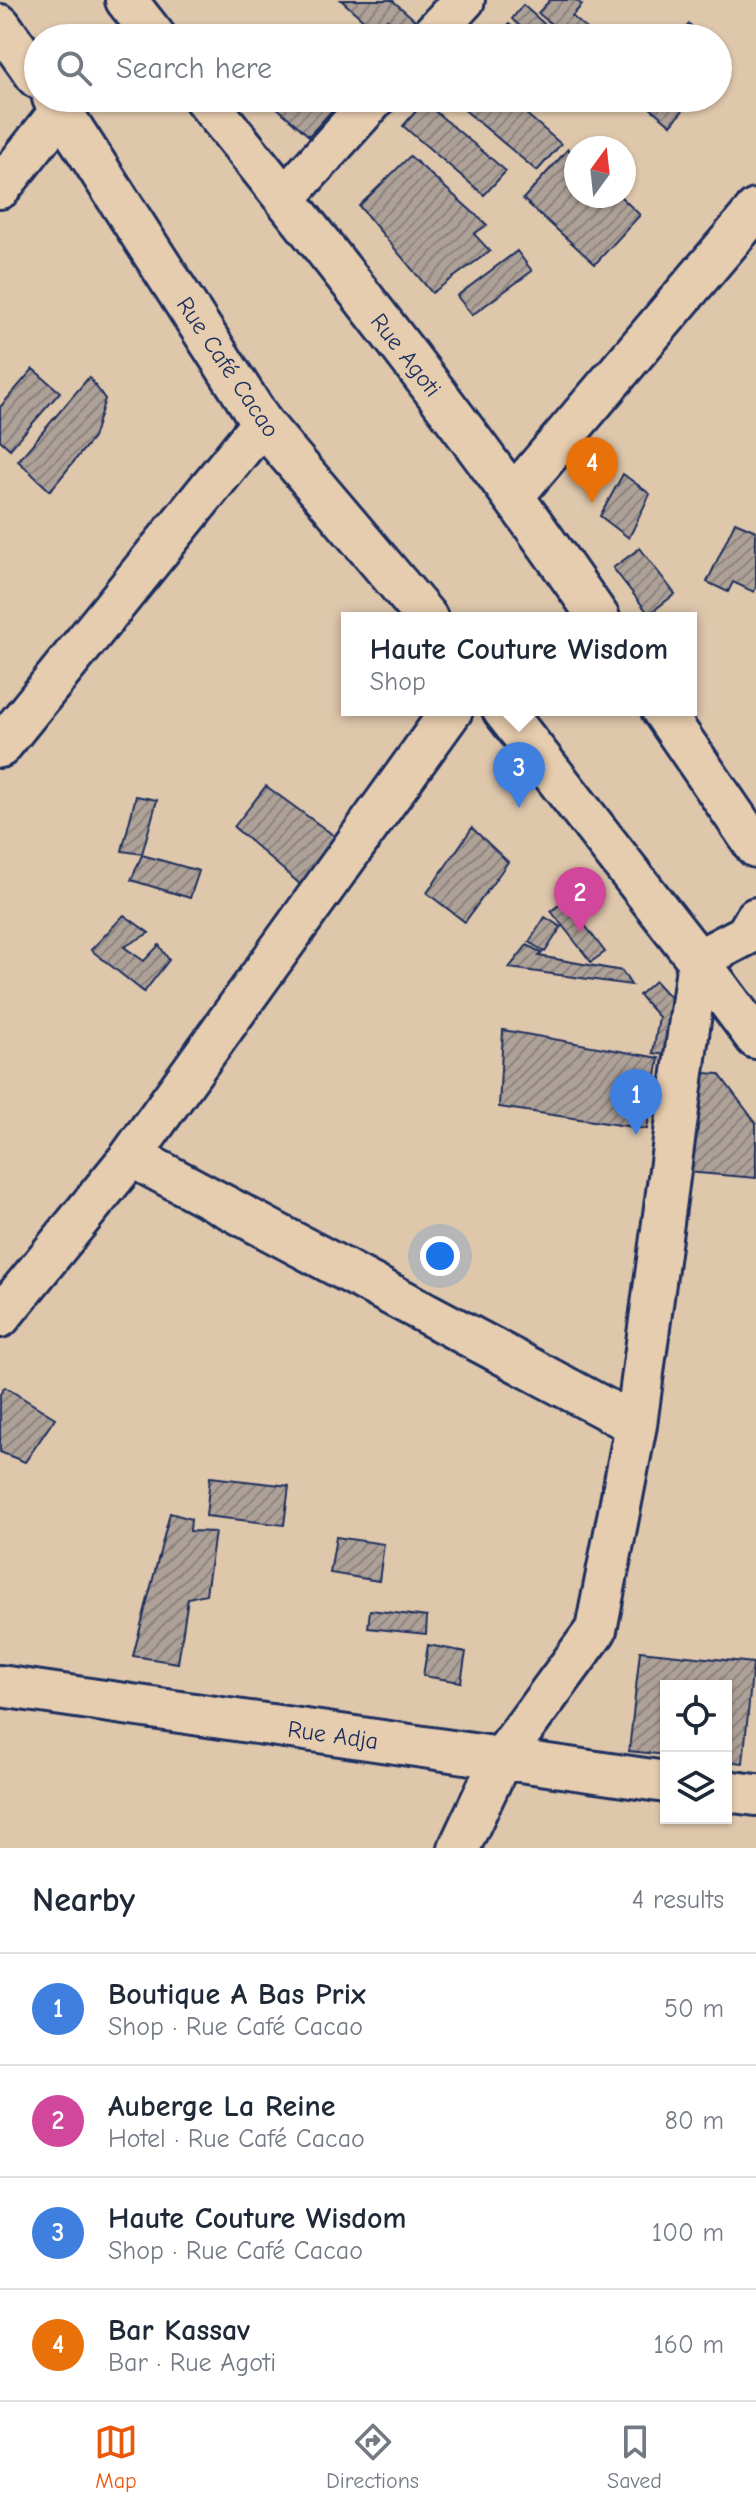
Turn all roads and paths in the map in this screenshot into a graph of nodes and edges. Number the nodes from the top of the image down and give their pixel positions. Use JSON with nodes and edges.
{"nodes":[{"id":1,"x":464,"y":0,"type":"edge"},
{"id":2,"x":442,"y":24,"type":"edge"},
{"id":3,"x":0,"y":25,"type":"edge"},
{"id":4,"x":24,"y":55,"type":"edge"},
{"id":5,"x":46,"y":112,"type":"edge"},
{"id":6,"x":66,"y":112,"type":"edge"},
{"id":7,"x":215,"y":112,"type":"edge"},
{"id":8,"x":362,"y":112,"type":"edge"},
{"id":9,"x":0,"y":188,"type":"edge"},
{"id":10,"x":285,"y":198,"type":"junction"},
{"id":11,"x":756,"y":210,"type":"edge"},
{"id":12,"x":262,"y":423,"type":"junction"},
{"id":13,"x":514,"y":495,"type":"junction"},
{"id":14,"x":422,"y":612,"type":"edge"},
{"id":15,"x":595,"y":612,"type":"edge"},
{"id":16,"x":448,"y":716,"type":"edge"},
{"id":17,"x":508,"y":716,"type":"edge"},
{"id":18,"x":666,"y":716,"type":"edge"},
{"id":19,"x":0,"y":747,"type":"edge"},
{"id":20,"x":756,"y":847,"type":"edge"},
{"id":21,"x":756,"y":918,"type":"edge"},
{"id":22,"x":698,"y":960,"type":"junction"},
{"id":23,"x":756,"y":1038,"type":"edge"},
{"id":24,"x":131,"y":1156,"type":"junction"},
{"id":25,"x":0,"y":1317,"type":"edge"},
{"id":26,"x":636,"y":1425,"type":"junction"},
{"id":27,"x":0,"y":1686,"type":"edge"},
{"id":28,"x":501,"y":1759,"type":"junction"},
{"id":29,"x":660,"y":1781,"type":"edge"},
{"id":30,"x":732,"y":1792,"type":"edge"},
{"id":31,"x":756,"y":1795,"type":"edge"},
{"id":32,"x":459,"y":1848,"type":"edge"}],
"edges":[{"from":1,"to":2,"type":"street"},
{"from":3,"to":4,"type":"street","name":"Rue Café Cacao"},
{"from":5,"to":9,"type":"street"},
{"from":6,"to":12,"type":"street","name":"Rue Café Cacao"},
{"from":7,"to":10,"type":"street","name":"Rue Agoti"},
{"from":8,"to":10,"type":"street"},
{"from":10,"to":13,"type":"street","name":"Rue Agoti"},
{"from":11,"to":13,"type":"street"},
{"from":12,"to":14,"type":"street","name":"Rue Café Cacao"},
{"from":12,"to":19,"type":"street"},
{"from":13,"to":15,"type":"street","name":"Rue Agoti"},
{"from":16,"to":24,"type":"street"},
{"from":17,"to":22,"type":"street"},
{"from":18,"to":20,"type":"street"},
{"from":21,"to":22,"type":"street"},
{"from":22,"to":23,"type":"street"},
{"from":22,"to":26,"type":"street"},
{"from":24,"to":25,"type":"street"},
{"from":24,"to":26,"type":"street"},
{"from":26,"to":28,"type":"street"},
{"from":27,"to":28,"type":"street","name":"Rue Adja"},
{"from":28,"to":29,"type":"street","name":"Rue Adja"},
{"from":28,"to":32,"type":"street"},
{"from":30,"to":31,"type":"street"}]}
